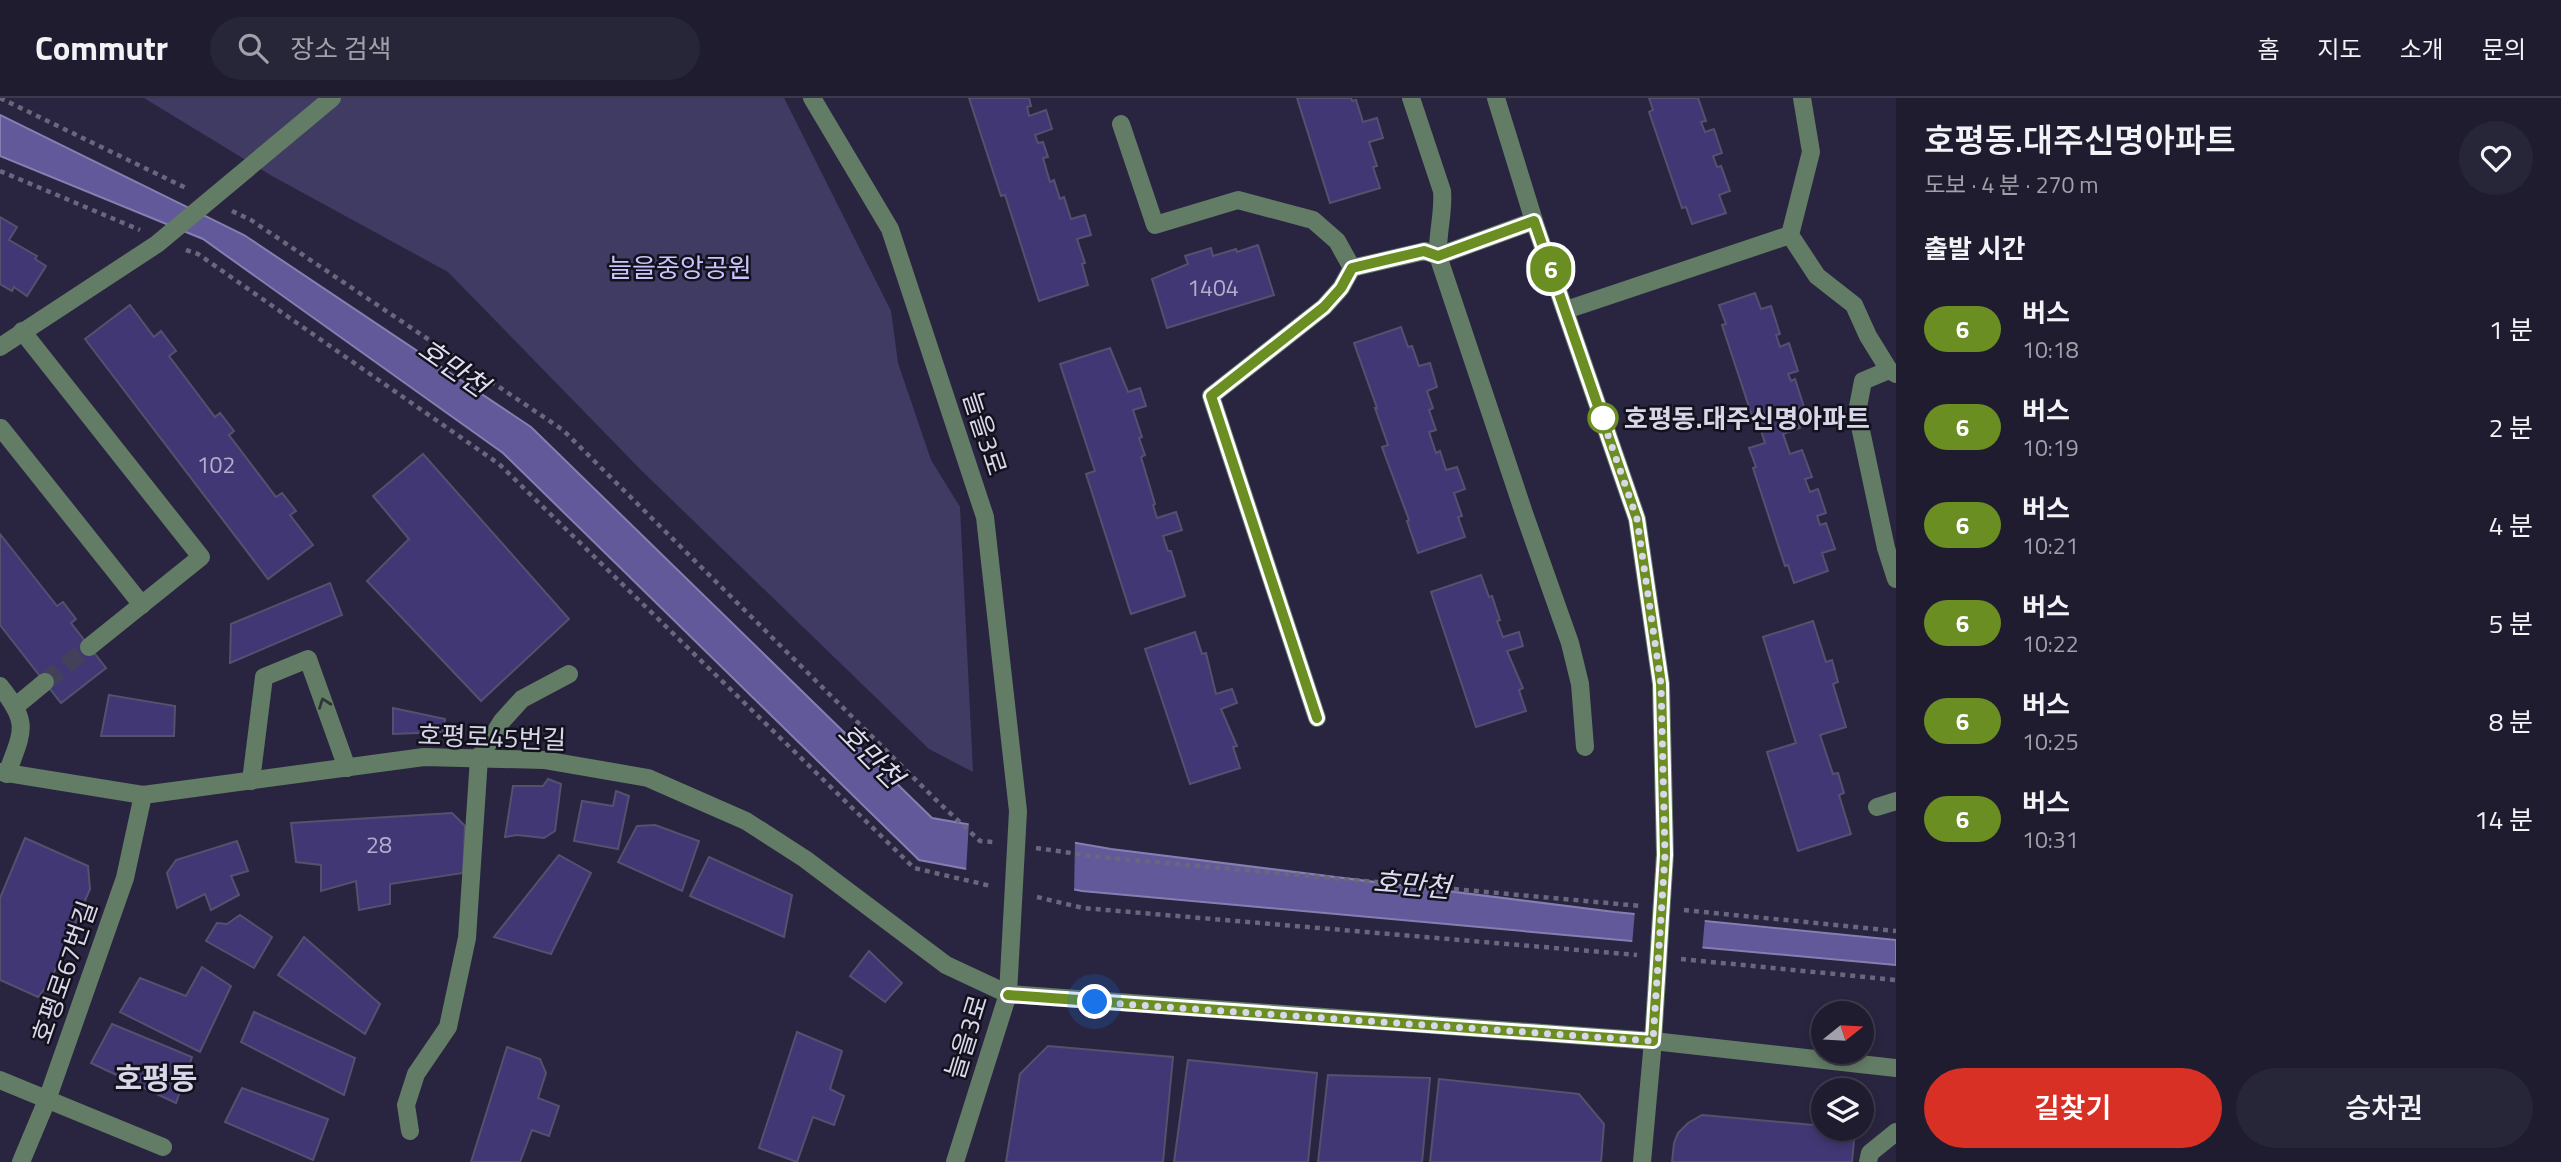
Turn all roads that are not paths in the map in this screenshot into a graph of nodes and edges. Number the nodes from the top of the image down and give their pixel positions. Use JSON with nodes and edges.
{"nodes":[{"id":1,"x":332,"y":98,"type":"edge"},
{"id":2,"x":813,"y":98,"type":"edge"},
{"id":3,"x":1411,"y":98,"type":"edge"},
{"id":4,"x":1496,"y":98,"type":"edge"},
{"id":5,"x":1802,"y":98,"type":"edge"},
{"id":6,"x":1121,"y":124,"type":"dead end"},
{"id":7,"x":1534,"y":221,"type":"junction"},
{"id":8,"x":1790,"y":235,"type":"junction"},
{"id":9,"x":1438,"y":256,"type":"junction"},
{"id":10,"x":1352,"y":268,"type":"junction"},
{"id":11,"x":1566,"y":310,"type":"junction"},
{"id":12,"x":22,"y":331,"type":"junction"},
{"id":13,"x":0,"y":347,"type":"edge"},
{"id":14,"x":1892,"y":372,"type":"edge"},
{"id":15,"x":1,"y":428,"type":"edge"},
{"id":16,"x":1896,"y":579,"type":"edge"},
{"id":17,"x":142,"y":605,"type":"junction"},
{"id":18,"x":89,"y":647,"type":"tunnel mouth"},
{"id":19,"x":569,"y":674,"type":"dead end"},
{"id":20,"x":45,"y":682,"type":"tunnel mouth"},
{"id":21,"x":0,"y":686,"type":"edge"},
{"id":22,"x":16,"y":706,"type":"junction"},
{"id":23,"x":1317,"y":718,"type":"dead end"},
{"id":24,"x":1585,"y":747,"type":"dead end"},
{"id":25,"x":479,"y":758,"type":"junction"},
{"id":26,"x":347,"y":768,"type":"junction"},
{"id":27,"x":3,"y":773,"type":"edge"},
{"id":28,"x":251,"y":780,"type":"junction"},
{"id":29,"x":144,"y":795,"type":"junction"},
{"id":30,"x":1896,"y":801,"type":"edge"},
{"id":31,"x":1877,"y":807,"type":"dead end"},
{"id":32,"x":1008,"y":995,"type":"junction"},
{"id":33,"x":1653,"y":1041,"type":"junction"},
{"id":34,"x":1896,"y":1069,"type":"edge"},
{"id":35,"x":0,"y":1080,"type":"edge"},
{"id":36,"x":47,"y":1100,"type":"junction"},
{"id":37,"x":410,"y":1131,"type":"dead end"},
{"id":38,"x":1896,"y":1132,"type":"edge"},
{"id":39,"x":163,"y":1147,"type":"dead end"},
{"id":40,"x":21,"y":1162,"type":"edge"},
{"id":41,"x":955,"y":1162,"type":"edge"},
{"id":42,"x":1642,"y":1162,"type":"edge"},
{"id":43,"x":1868,"y":1162,"type":"edge"}],
"edges":[{"from":1,"to":12,"type":"street"},
{"from":2,"to":32,"type":"street","name":"늘을3로"},
{"from":3,"to":9,"type":"street"},
{"from":4,"to":7,"type":"street"},
{"from":5,"to":8,"type":"street"},
{"from":6,"to":10,"type":"street"},
{"from":7,"to":9,"type":"street"},
{"from":7,"to":11,"type":"street"},
{"from":8,"to":11,"type":"street"},
{"from":8,"to":14,"type":"street"},
{"from":9,"to":10,"type":"street"},
{"from":9,"to":24,"type":"street"},
{"from":10,"to":23,"type":"street"},
{"from":11,"to":33,"type":"street"},
{"from":12,"to":13,"type":"street"},
{"from":12,"to":17,"type":"street"},
{"from":14,"to":16,"type":"street"},
{"from":15,"to":17,"type":"street"},
{"from":17,"to":18,"type":"street"},
{"from":19,"to":25,"type":"street"},
{"from":20,"to":22,"type":"street"},
{"from":21,"to":22,"type":"street"},
{"from":22,"to":27,"type":"street"},
{"from":25,"to":26,"type":"street","name":"호평로45번길"},
{"from":25,"to":32,"type":"street","name":"호평로45번길"},
{"from":25,"to":37,"type":"street"},
{"from":26,"to":28,"type":"street","name":"호평로45번길"},
{"from":26,"to":28,"type":"street","one_way":true},
{"from":27,"to":29,"type":"street","name":"호평로45번길"},
{"from":28,"to":29,"type":"street","name":"호평로45번길"},
{"from":29,"to":36,"type":"street","name":"호평로67번길"},
{"from":30,"to":31,"type":"street"},
{"from":32,"to":33,"type":"street"},
{"from":32,"to":41,"type":"street","name":"늘을3로"},
{"from":33,"to":34,"type":"street"},
{"from":33,"to":42,"type":"street"},
{"from":35,"to":36,"type":"street"},
{"from":36,"to":39,"type":"street"},
{"from":36,"to":40,"type":"street","name":"호평로67번길"},
{"from":38,"to":43,"type":"street"}]}
